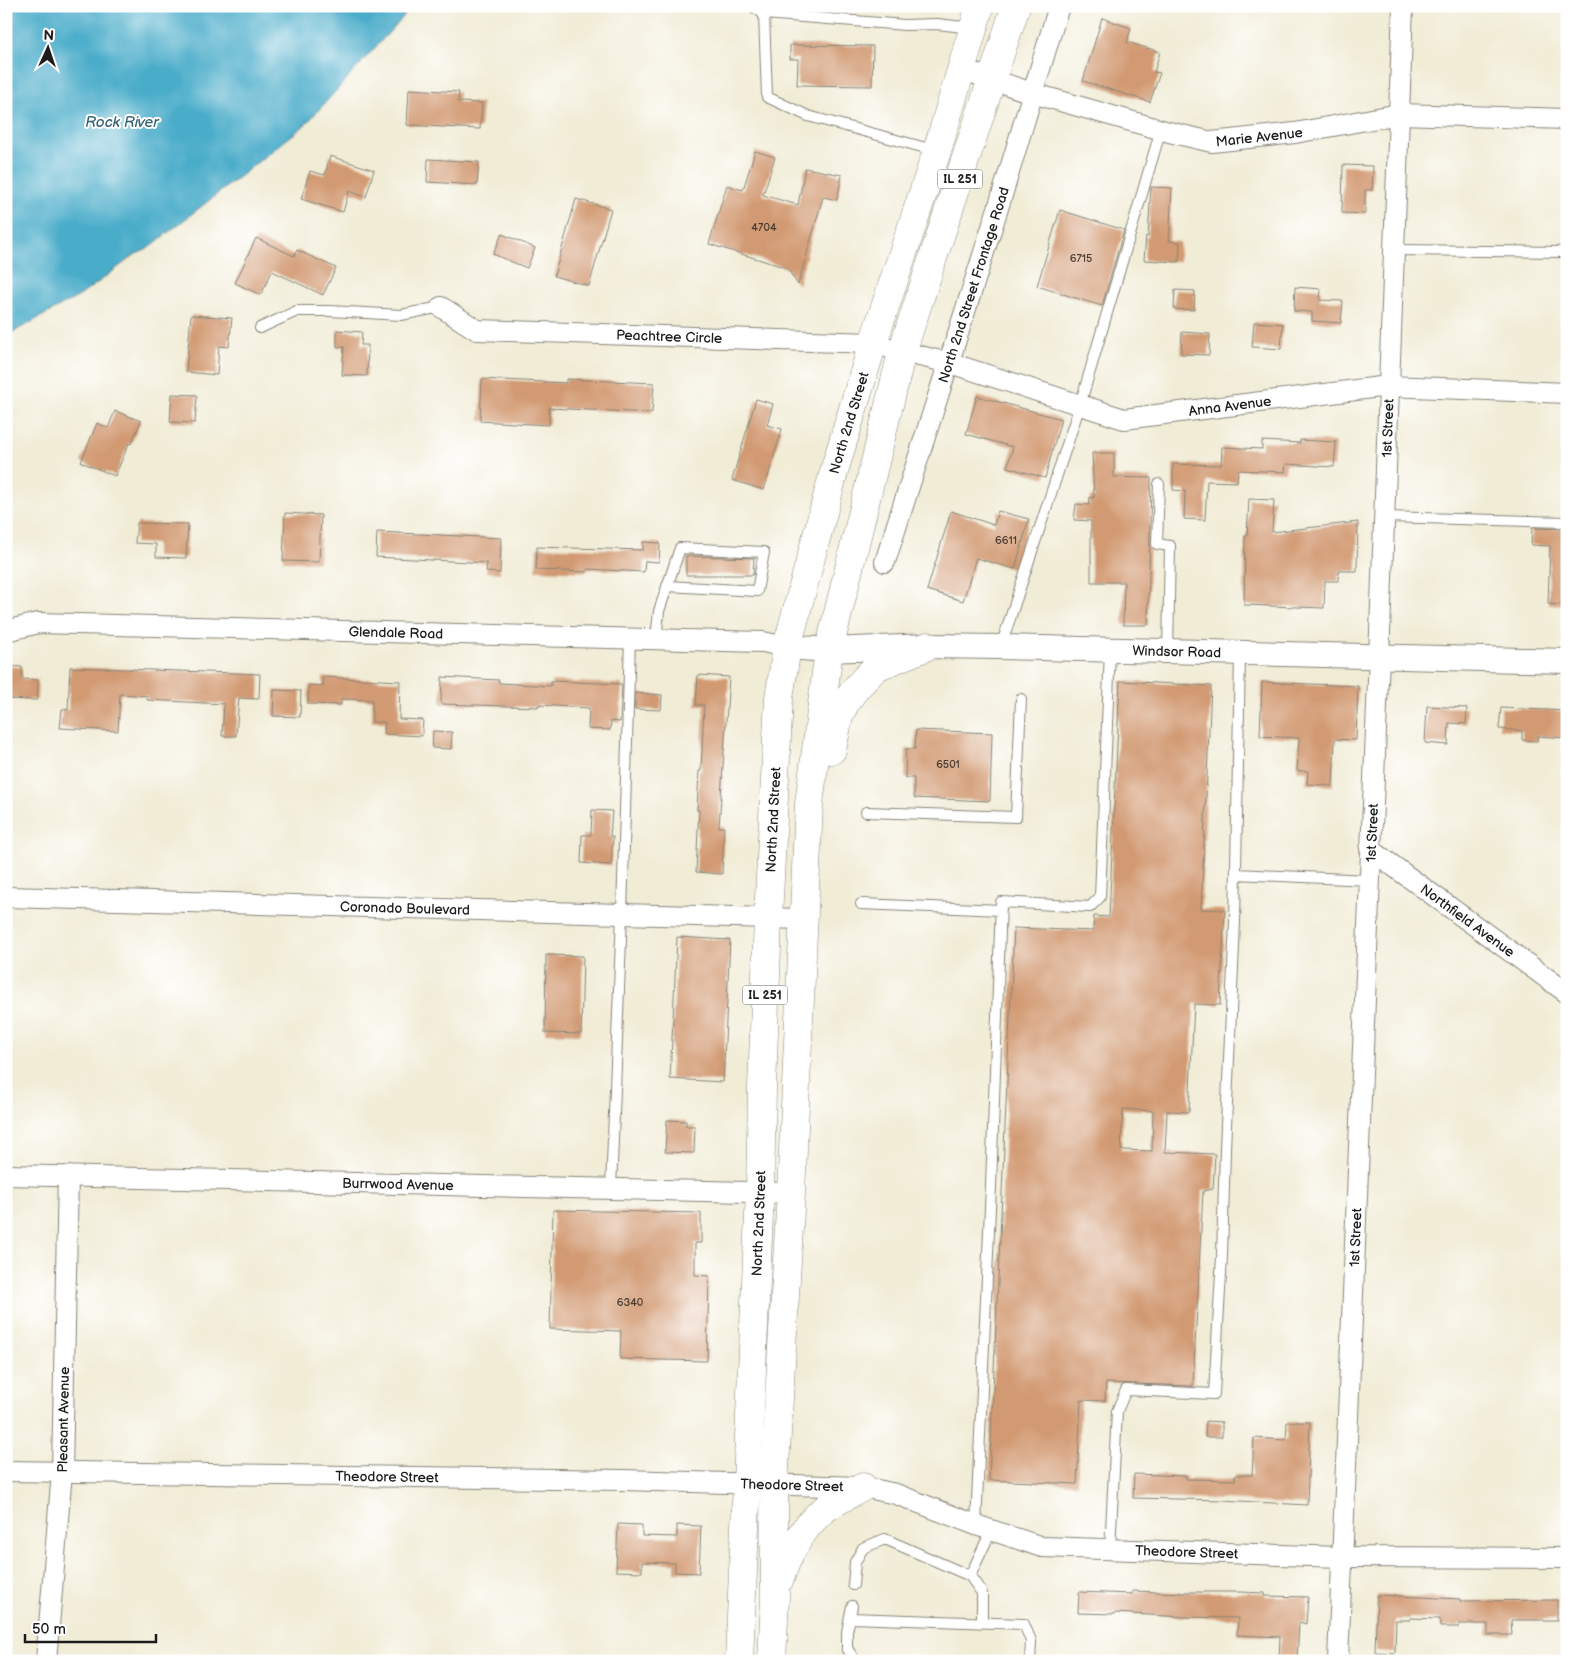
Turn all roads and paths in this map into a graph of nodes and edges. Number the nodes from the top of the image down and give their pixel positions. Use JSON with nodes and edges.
{"nodes":[{"id":1,"x":752,"y":6,"type":"edge"},
{"id":2,"x":1016,"y":6,"type":"edge"},
{"id":3,"x":1059,"y":6,"type":"edge"},
{"id":4,"x":1403,"y":6,"type":"edge"},
{"id":5,"x":764,"y":14,"type":"junction"},
{"id":6,"x":977,"y":17,"type":"edge"},
{"id":7,"x":961,"y":69,"type":"junction"},
{"id":8,"x":992,"y":80,"type":"junction"},
{"id":9,"x":1032,"y":93,"type":"junction"},
{"id":10,"x":1399,"y":114,"type":"junction"},
{"id":11,"x":1567,"y":119,"type":"edge"},
{"id":12,"x":1160,"y":129,"type":"junction"},
{"id":13,"x":937,"y":151,"type":"junction"},
{"id":14,"x":1394,"y":250,"type":"junction"},
{"id":15,"x":1567,"y":252,"type":"edge"},
{"id":16,"x":441,"y":307,"type":"joint"},
{"id":17,"x":260,"y":328,"type":"dead end"},
{"id":18,"x":873,"y":342,"type":"junction"},
{"id":19,"x":902,"y":352,"type":"junction"},
{"id":20,"x":950,"y":363,"type":"junction"},
{"id":21,"x":1388,"y":386,"type":"junction"},
{"id":22,"x":1567,"y":393,"type":"edge"},
{"id":23,"x":1080,"y":405,"type":"junction"},
{"id":24,"x":1160,"y":484,"type":"dead end"},
{"id":25,"x":1384,"y":517,"type":"junction"},
{"id":26,"x":1567,"y":522,"type":"edge"},
{"id":27,"x":885,"y":562,"type":"dead end"},
{"id":28,"x":667,"y":586,"type":"junction"},
{"id":29,"x":6,"y":631,"type":"edge"},
{"id":30,"x":630,"y":638,"type":"junction"},
{"id":31,"x":656,"y":639,"type":"junction"},
{"id":32,"x":928,"y":646,"type":"junction"},
{"id":33,"x":788,"y":647,"type":"junction"},
{"id":34,"x":1000,"y":647,"type":"junction"},
{"id":35,"x":829,"y":650,"type":"junction"},
{"id":36,"x":1110,"y":650,"type":"junction"},
{"id":37,"x":1168,"y":651,"type":"junction"},
{"id":38,"x":1240,"y":653,"type":"junction"},
{"id":39,"x":1379,"y":656,"type":"junction"},
{"id":40,"x":1567,"y":661,"type":"edge"},
{"id":41,"x":1021,"y":699,"type":"dead end"},
{"id":42,"x":809,"y":804,"type":"junction"},
{"id":43,"x":866,"y":812,"type":"dead end"},
{"id":44,"x":1370,"y":849,"type":"junction"},
{"id":45,"x":1236,"y":874,"type":"junction"},
{"id":46,"x":1369,"y":880,"type":"junction"},
{"id":47,"x":6,"y":897,"type":"edge"},
{"id":48,"x":861,"y":904,"type":"dead end"},
{"id":49,"x":1001,"y":910,"type":"junction"},
{"id":50,"x":622,"y":914,"type":"junction"},
{"id":51,"x":768,"y":918,"type":"junction"},
{"id":52,"x":803,"y":919,"type":"junction"},
{"id":53,"x":1567,"y":993,"type":"edge"},
{"id":54,"x":6,"y":1175,"type":"edge"},
{"id":55,"x":68,"y":1176,"type":"junction"},
{"id":56,"x":611,"y":1189,"type":"junction"},
{"id":57,"x":760,"y":1192,"type":"junction"},
{"id":58,"x":791,"y":1193,"type":"junction"},
{"id":59,"x":6,"y":1470,"type":"edge"},
{"id":60,"x":62,"y":1472,"type":"junction"},
{"id":61,"x":746,"y":1484,"type":"junction"},
{"id":62,"x":774,"y":1484,"type":"junction"},
{"id":63,"x":863,"y":1487,"type":"junction"},
{"id":64,"x":984,"y":1528,"type":"junction"},
{"id":65,"x":1110,"y":1550,"type":"junction"},
{"id":66,"x":1342,"y":1557,"type":"junction"},
{"id":67,"x":1567,"y":1558,"type":"edge"},
{"id":68,"x":970,"y":1576,"type":"junction"},
{"id":69,"x":853,"y":1585,"type":"dead end"},
{"id":70,"x":775,"y":1598,"type":"junction"},
{"id":71,"x":852,"y":1606,"type":"dead end"},
{"id":72,"x":850,"y":1618,"type":"junction"},
{"id":73,"x":982,"y":1621,"type":"junction"},
{"id":74,"x":46,"y":1661,"type":"edge"},
{"id":75,"x":739,"y":1661,"type":"edge"},
{"id":76,"x":772,"y":1661,"type":"edge"},
{"id":77,"x":855,"y":1661,"type":"edge"},
{"id":78,"x":1030,"y":1661,"type":"edge"},
{"id":79,"x":1338,"y":1661,"type":"edge"}],
"edges":[{"from":1,"to":5,"type":"lane"},
{"from":2,"to":8,"type":"main road","number":"IL 251"},
{"from":3,"to":9,"type":"street","name":"North 2nd Street Frontage Road"},
{"from":4,"to":10,"type":"street","name":"1st Street"},
{"from":5,"to":6,"type":"lane"},
{"from":5,"to":13,"type":"lane"},
{"from":6,"to":7,"type":"main road","name":"North 2nd Street","number":"IL 251"},
{"from":7,"to":8,"type":"street","name":"Marie Avenue"},
{"from":7,"to":13,"type":"main road","name":"North 2nd Street","number":"IL 251"},
{"from":8,"to":9,"type":"street","name":"Marie Avenue"},
{"from":8,"to":19,"type":"main road","number":"IL 251"},
{"from":9,"to":12,"type":"street","name":"Marie Avenue"},
{"from":9,"to":20,"type":"street","name":"North 2nd Street Frontage Road"},
{"from":10,"to":11,"type":"street","name":"Marie Avenue"},
{"from":10,"to":12,"type":"street","name":"Marie Avenue"},
{"from":10,"to":14,"type":"street","name":"1st Street"},
{"from":12,"to":23,"type":"lane"},
{"from":13,"to":18,"type":"main road","name":"North 2nd Street","number":"IL 251"},
{"from":14,"to":15,"type":"lane"},
{"from":14,"to":21,"type":"street","name":"1st Street"},
{"from":16,"to":17,"type":"lane"},
{"from":16,"to":18,"type":"street","name":"Peachtree Circle"},
{"from":18,"to":19,"type":"street","name":"Peachtree Circle"},
{"from":18,"to":33,"type":"main road","name":"North 2nd Street","number":"IL 251"},
{"from":19,"to":20,"type":"street","name":"Anna Avenue"},
{"from":19,"to":35,"type":"main road","number":"IL 251"},
{"from":20,"to":23,"type":"street","name":"Anna Avenue"},
{"from":20,"to":27,"type":"street","name":"North 2nd Street Frontage Road"},
{"from":21,"to":22,"type":"street","name":"Anna Avenue"},
{"from":21,"to":23,"type":"street","name":"Anna Avenue"},
{"from":21,"to":25,"type":"street","name":"1st Street"},
{"from":23,"to":34,"type":"lane"},
{"from":24,"to":37,"type":"lane"},
{"from":25,"to":26,"type":"lane"},
{"from":25,"to":39,"type":"street","name":"1st Street"},
{"from":28,"to":28,"type":"lane"},
{"from":28,"to":31,"type":"lane"},
{"from":29,"to":30,"type":"street","name":"Glendale Road"},
{"from":30,"to":31,"type":"street","name":"Glendale Road"},
{"from":30,"to":50,"type":"lane"},
{"from":31,"to":33,"type":"street","name":"Glendale Road"},
{"from":32,"to":34,"type":"street","name":"Windsor Road"},
{"from":32,"to":35,"type":"street","name":"Windsor Road"},
{"from":32,"to":42,"type":"main road"},
{"from":33,"to":35,"type":"street","name":"Windsor Road"},
{"from":33,"to":51,"type":"main road","name":"North 2nd Street","number":"IL 251"},
{"from":34,"to":36,"type":"street","name":"Windsor Road"},
{"from":35,"to":42,"type":"main road","number":"IL 251"},
{"from":36,"to":37,"type":"street","name":"Windsor Road"},
{"from":36,"to":49,"type":"lane"},
{"from":37,"to":38,"type":"street","name":"Windsor Road"},
{"from":38,"to":39,"type":"street","name":"Windsor Road"},
{"from":38,"to":45,"type":"lane"},
{"from":39,"to":40,"type":"street","name":"Windsor Road"},
{"from":39,"to":44,"type":"street","name":"1st Street"},
{"from":41,"to":43,"type":"lane"},
{"from":42,"to":52,"type":"main road","number":"IL 251"},
{"from":44,"to":46,"type":"street","name":"1st Street"},
{"from":44,"to":53,"type":"street","name":"Northfield Avenue"},
{"from":45,"to":46,"type":"lane"},
{"from":45,"to":65,"type":"lane"},
{"from":46,"to":66,"type":"street","name":"1st Street"},
{"from":47,"to":50,"type":"street","name":"Coronado Boulevard"},
{"from":48,"to":49,"type":"lane"},
{"from":49,"to":64,"type":"lane"},
{"from":50,"to":51,"type":"street","name":"Coronado Boulevard"},
{"from":50,"to":56,"type":"lane"},
{"from":51,"to":52,"type":"street","name":"Coronado Boulevard"},
{"from":51,"to":57,"type":"main road","name":"North 2nd Street","number":"IL 251"},
{"from":52,"to":58,"type":"main road","number":"IL 251"},
{"from":54,"to":55,"type":"street","name":"Burrwood Avenue"},
{"from":55,"to":56,"type":"street","name":"Burrwood Avenue"},
{"from":55,"to":60,"type":"street","name":"Pleasant Avenue"},
{"from":56,"to":57,"type":"street","name":"Burrwood Avenue"},
{"from":57,"to":58,"type":"street","name":"Burrwood Avenue"},
{"from":57,"to":61,"type":"main road","name":"North 2nd Street","number":"IL 251"},
{"from":58,"to":62,"type":"main road","number":"IL 251"},
{"from":59,"to":60,"type":"street","name":"Theodore Street"},
{"from":60,"to":61,"type":"street","name":"Theodore Street"},
{"from":60,"to":74,"type":"street","name":"Pleasant Avenue"},
{"from":61,"to":62,"type":"street","name":"Theodore Street"},
{"from":61,"to":75,"type":"main road","name":"North 2nd Street","number":"IL 251"},
{"from":62,"to":63,"type":"street","name":"Theodore Street"},
{"from":62,"to":70,"type":"main road","number":"IL 251"},
{"from":63,"to":64,"type":"street","name":"Theodore Street"},
{"from":63,"to":70,"type":"main road"},
{"from":64,"to":65,"type":"street","name":"Theodore Street"},
{"from":64,"to":68,"type":"lane"},
{"from":65,"to":66,"type":"street","name":"Theodore Street"},
{"from":66,"to":67,"type":"street","name":"Theodore Street"},
{"from":66,"to":79,"type":"street","name":"1st Street"},
{"from":68,"to":69,"type":"lane"},
{"from":68,"to":73,"type":"lane"},
{"from":70,"to":76,"type":"main road","number":"IL 251"},
{"from":71,"to":72,"type":"lane"},
{"from":72,"to":73,"type":"lane"},
{"from":72,"to":77,"type":"lane"},
{"from":73,"to":78,"type":"lane"}]}
